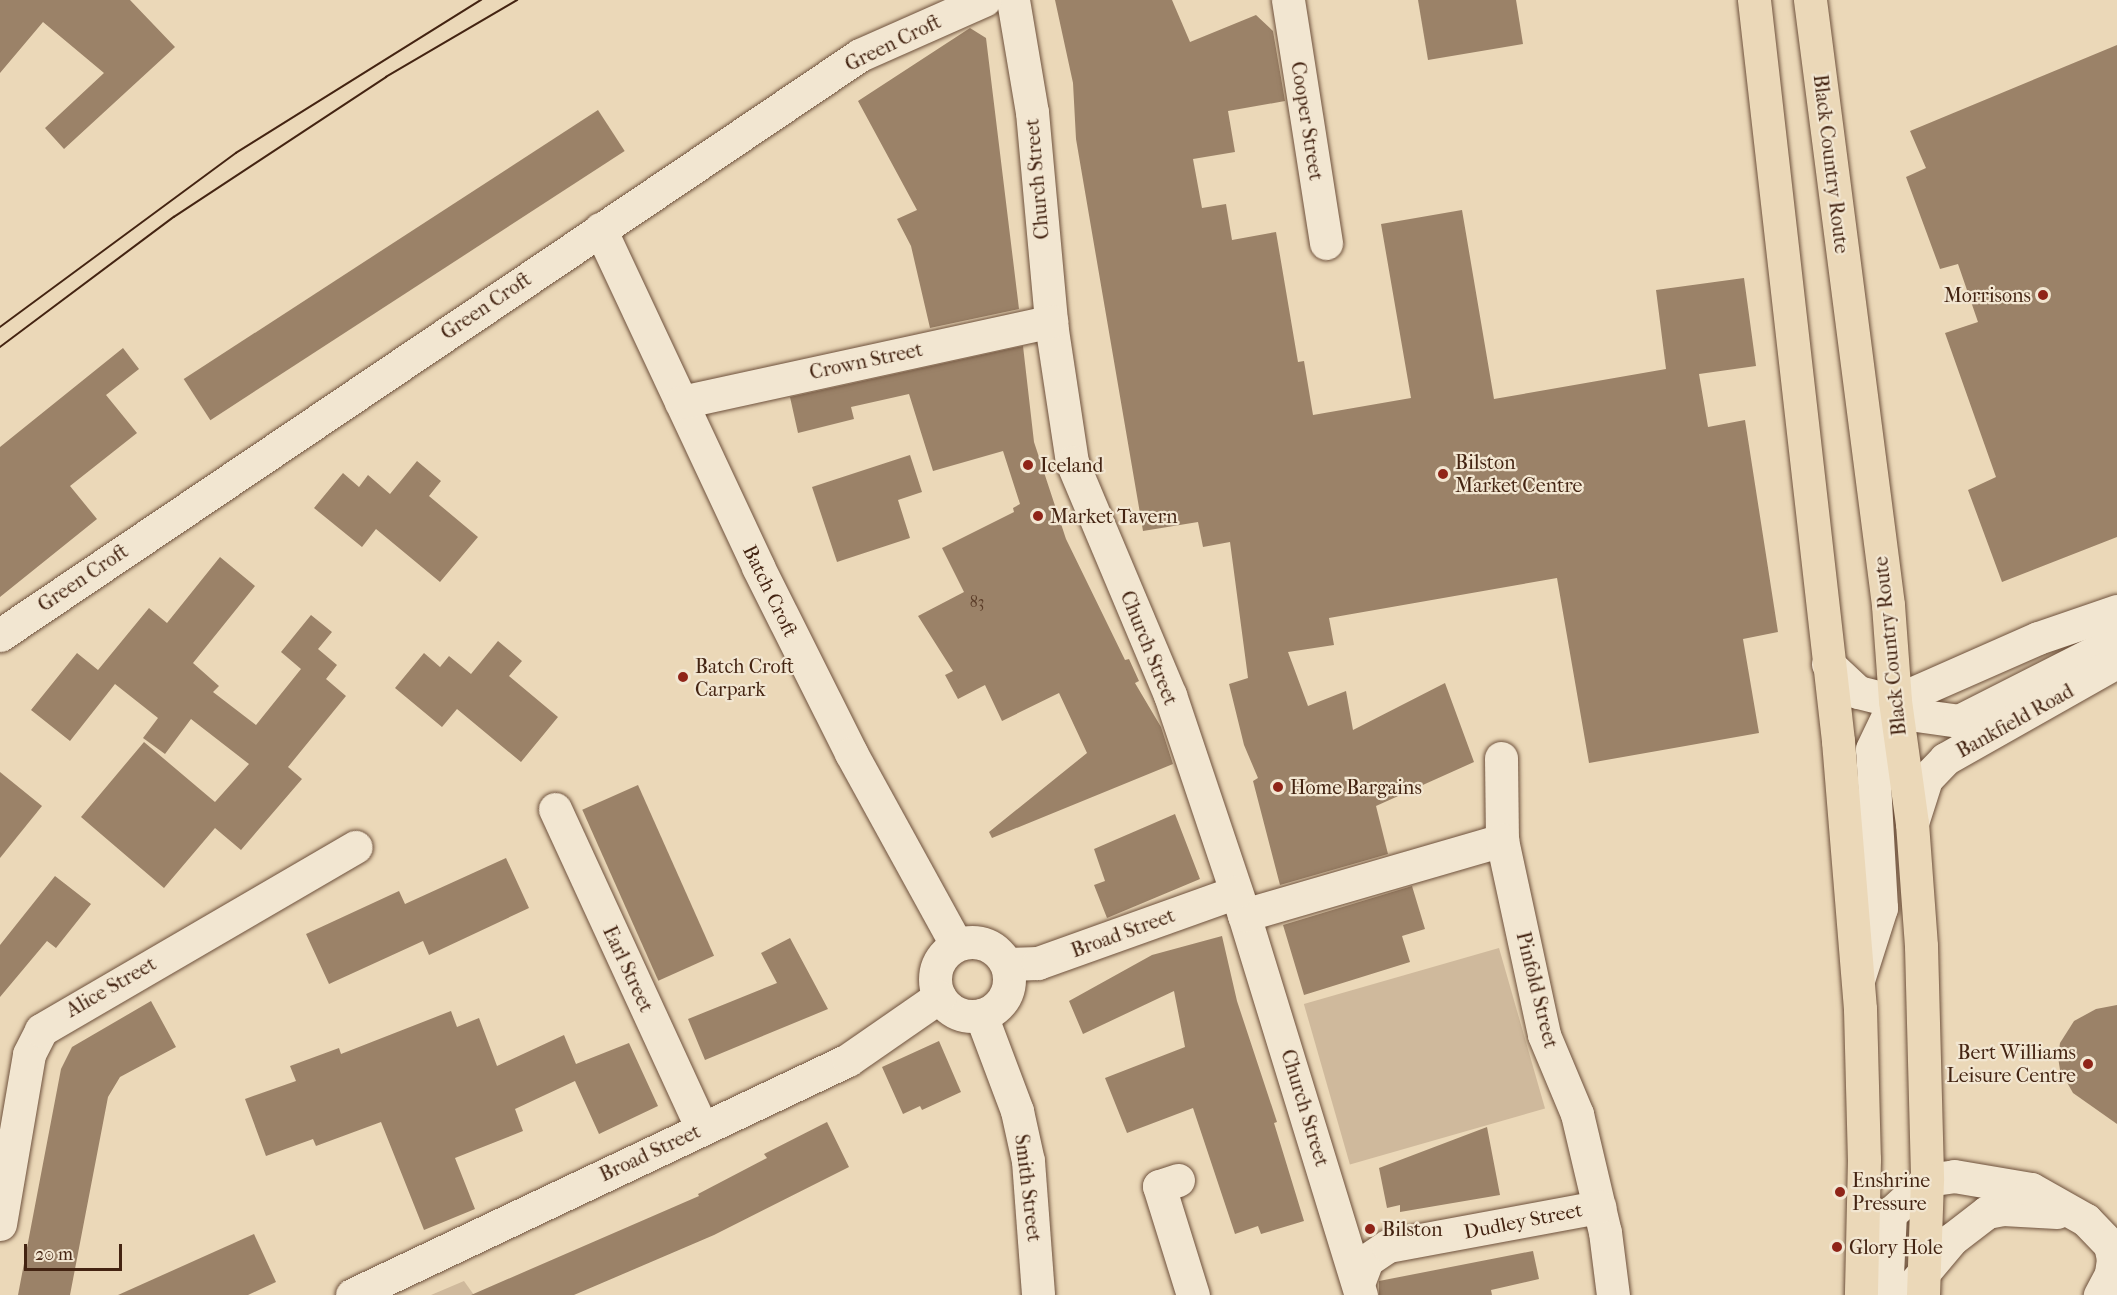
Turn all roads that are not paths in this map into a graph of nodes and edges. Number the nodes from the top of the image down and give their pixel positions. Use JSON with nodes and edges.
{"nodes":[{"id":1,"x":984,"y":0,"type":"edge"},
{"id":2,"x":1013,"y":0,"type":"edge"},
{"id":3,"x":1288,"y":0,"type":"edge"},
{"id":4,"x":1754,"y":0,"type":"edge"},
{"id":5,"x":1816,"y":2,"type":"edge"},
{"id":6,"x":600,"y":229,"type":"junction"},
{"id":7,"x":1326,"y":243,"type":"dead end"},
{"id":8,"x":1051,"y":321,"type":"junction"},
{"id":9,"x":681,"y":402,"type":"junction"},
{"id":10,"x":2117,"y":611,"type":"edge"},
{"id":11,"x":0,"y":635,"type":"edge"},
{"id":12,"x":2117,"y":641,"type":"edge"},
{"id":13,"x":2117,"y":662,"type":"edge"},
{"id":14,"x":1828,"y":664,"type":"junction"},
{"id":15,"x":1895,"y":702,"type":"junction"},
{"id":16,"x":1501,"y":758,"type":"dead end"},
{"id":17,"x":555,"y":809,"type":"dead end"},
{"id":18,"x":1912,"y":823,"type":"junction"},
{"id":19,"x":1502,"y":840,"type":"junction"},
{"id":20,"x":356,"y":847,"type":"dead end"},
{"id":21,"x":1240,"y":904,"type":"junction"},
{"id":22,"x":956,"y":945,"type":"junction"},
{"id":23,"x":1007,"y":964,"type":"junction"},
{"id":24,"x":1858,"y":980,"type":"junction"},
{"id":25,"x":939,"y":997,"type":"junction"},
{"id":26,"x":981,"y":1015,"type":"junction"},
{"id":27,"x":702,"y":1128,"type":"junction"},
{"id":28,"x":1178,"y":1180,"type":"dead end"},
{"id":29,"x":1927,"y":1180,"type":"junction"},
{"id":30,"x":1599,"y":1207,"type":"junction"},
{"id":31,"x":2071,"y":1213,"type":"junction"},
{"id":32,"x":0,"y":1224,"type":"edge"},
{"id":33,"x":1924,"y":1281,"type":"edge"},
{"id":34,"x":2105,"y":1284,"type":"edge"},
{"id":35,"x":1360,"y":1288,"type":"edge"},
{"id":36,"x":352,"y":1295,"type":"edge"},
{"id":37,"x":1038,"y":1295,"type":"edge"},
{"id":38,"x":1193,"y":1295,"type":"edge"},
{"id":39,"x":1613,"y":1295,"type":"edge"},
{"id":40,"x":1861,"y":1295,"type":"edge"},
{"id":41,"x":1886,"y":1295,"type":"edge"},
{"id":42,"x":1908,"y":1295,"type":"edge"}],
"edges":[{"from":1,"to":6,"type":"street","name":"Green Croft"},
{"from":2,"to":8,"type":"street","name":"Church Street"},
{"from":3,"to":7,"type":"street","name":"Cooper Street"},
{"from":4,"to":14,"type":"highway"},
{"from":5,"to":15,"type":"highway","name":"Black Country Route"},
{"from":6,"to":9,"type":"street","name":"Batch Croft"},
{"from":6,"to":11,"type":"street","name":"Green Croft"},
{"from":8,"to":9,"type":"street","name":"Crown Street"},
{"from":8,"to":21,"type":"street","name":"Church Street"},
{"from":9,"to":22,"type":"street","name":"Batch Croft"},
{"from":10,"to":15,"type":"street"},
{"from":12,"to":15,"type":"street"},
{"from":13,"to":18,"type":"street","name":"Bankfield Road"},
{"from":14,"to":15,"type":"street"},
{"from":14,"to":24,"type":"highway"},
{"from":15,"to":18,"type":"highway","name":"Black Country Route"},
{"from":15,"to":24,"type":"street"},
{"from":16,"to":19,"type":"street","name":"Pinfold Street"},
{"from":17,"to":27,"type":"street","name":"Earl Street"},
{"from":18,"to":29,"type":"highway","name":"Black Country Route"},
{"from":19,"to":21,"type":"street"},
{"from":19,"to":30,"type":"street","name":"Pinfold Street"},
{"from":20,"to":32,"type":"street","name":"Alice Street"},
{"from":21,"to":23,"type":"street","name":"Broad Street"},
{"from":21,"to":35,"type":"street","name":"Church Street"},
{"from":22,"to":23,"type":"street"},
{"from":22,"to":25,"type":"street"},
{"from":23,"to":26,"type":"street"},
{"from":24,"to":40,"type":"highway"},
{"from":25,"to":26,"type":"street"},
{"from":25,"to":27,"type":"street","name":"Broad Street"},
{"from":26,"to":37,"type":"street","name":"Smith Street"},
{"from":27,"to":36,"type":"street","name":"Broad Street"},
{"from":28,"to":38,"type":"street"},
{"from":29,"to":31,"type":"street"},
{"from":29,"to":33,"type":"highway","name":"Black Country Route"},
{"from":29,"to":41,"type":"street"},
{"from":30,"to":35,"type":"street","name":"Dudley Street"},
{"from":30,"to":39,"type":"street","name":"Pinfold Street"},
{"from":31,"to":33,"type":"street"},
{"from":31,"to":34,"type":"street"},
{"from":33,"to":42,"type":"street"}]}
